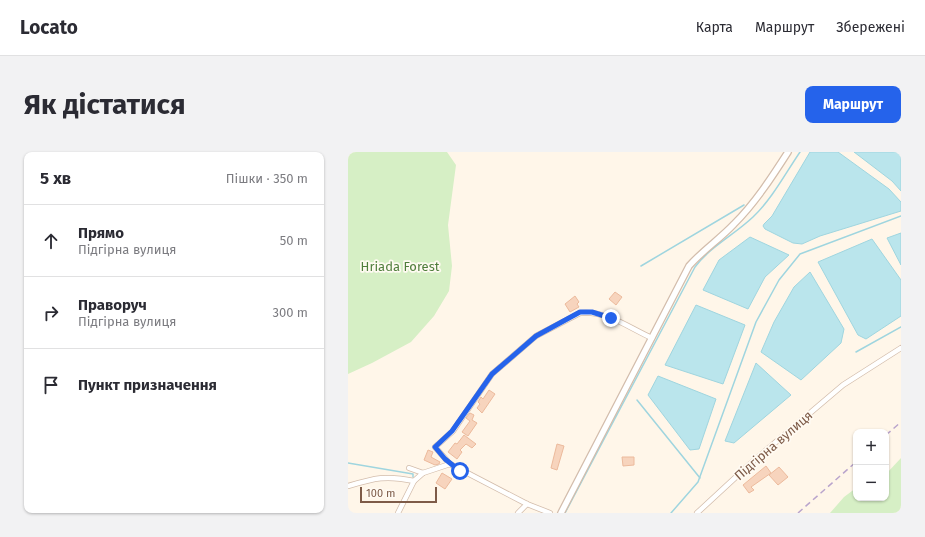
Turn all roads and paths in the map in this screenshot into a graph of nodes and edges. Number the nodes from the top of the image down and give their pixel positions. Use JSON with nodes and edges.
{"nodes":[{"id":1,"x":788,"y":152,"type":"edge"},
{"id":2,"x":652,"y":338,"type":"junction"},
{"id":3,"x":901,"y":348,"type":"edge"},
{"id":4,"x":450,"y":464,"type":"junction"},
{"id":5,"x":409,"y":468,"type":"dead end"},
{"id":6,"x":423,"y":473,"type":"junction"},
{"id":7,"x":414,"y":481,"type":"junction"},
{"id":8,"x":348,"y":486,"type":"edge"},
{"id":9,"x":527,"y":504,"type":"junction"},
{"id":10,"x":398,"y":513,"type":"edge"},
{"id":11,"x":518,"y":513,"type":"edge"},
{"id":12,"x":550,"y":513,"type":"edge"},
{"id":13,"x":561,"y":513,"type":"edge"},
{"id":14,"x":697,"y":513,"type":"edge"}],
"edges":[{"from":1,"to":2,"type":"street"},
{"from":2,"to":4,"type":"street"},
{"from":2,"to":13,"type":"street"},
{"from":3,"to":14,"type":"street","name":"Підгірна вулиця"},
{"from":4,"to":6,"type":"street"},
{"from":4,"to":9,"type":"street"},
{"from":5,"to":6,"type":"street"},
{"from":6,"to":7,"type":"street"},
{"from":7,"to":8,"type":"street"},
{"from":7,"to":10,"type":"street"},
{"from":9,"to":11,"type":"street"},
{"from":9,"to":12,"type":"street"}]}
